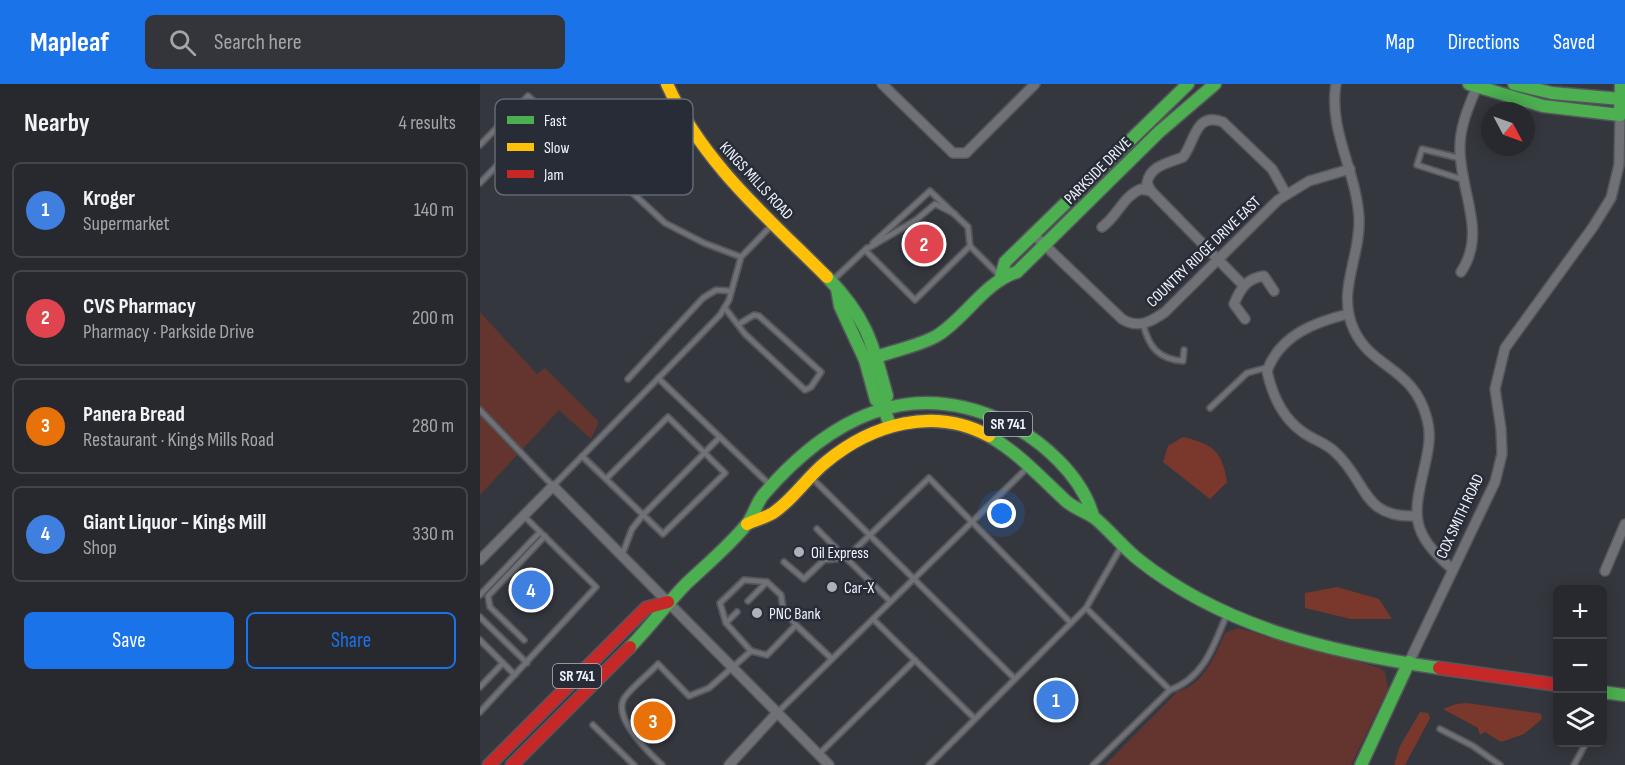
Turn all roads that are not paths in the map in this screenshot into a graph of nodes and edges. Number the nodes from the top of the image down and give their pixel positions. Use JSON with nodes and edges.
{"nodes":[{"id":1,"x":667,"y":84,"type":"edge"},
{"id":2,"x":882,"y":84,"type":"edge"},
{"id":3,"x":1035,"y":84,"type":"edge"},
{"id":4,"x":1188,"y":84,"type":"edge"},
{"id":5,"x":1215,"y":84,"type":"edge"},
{"id":6,"x":1336,"y":84,"type":"edge"},
{"id":7,"x":1514,"y":84,"type":"edge"},
{"id":8,"x":1622,"y":84,"type":"edge"},
{"id":9,"x":1475,"y":85,"type":"edge"},
{"id":10,"x":1529,"y":86,"type":"edge"},
{"id":11,"x":673,"y":99,"type":"edge"},
{"id":12,"x":1623,"y":99,"type":"edge"},
{"id":13,"x":1520,"y":102,"type":"edge"},
{"id":14,"x":1525,"y":102,"type":"edge"},
{"id":15,"x":1535,"y":106,"type":"edge"},
{"id":16,"x":1623,"y":115,"type":"edge"},
{"id":17,"x":495,"y":130,"type":"edge"},
{"id":18,"x":693,"y":134,"type":"edge"},
{"id":19,"x":1134,"y":135,"type":"junction"},
{"id":20,"x":480,"y":145,"type":"edge"},
{"id":21,"x":1144,"y":146,"type":"junction"},
{"id":22,"x":1460,"y":158,"type":"junction"},
{"id":23,"x":495,"y":167,"type":"edge"},
{"id":24,"x":1350,"y":169,"type":"junction"},
{"id":25,"x":1464,"y":180,"type":"junction"},
{"id":26,"x":480,"y":183,"type":"edge"},
{"id":27,"x":1151,"y":191,"type":"junction"},
{"id":28,"x":1286,"y":194,"type":"junction"},
{"id":29,"x":635,"y":195,"type":"edge"},
{"id":30,"x":955,"y":214,"type":"junction"},
{"id":31,"x":774,"y":223,"type":"junction"},
{"id":32,"x":1102,"y":227,"type":"dead end"},
{"id":33,"x":1033,"y":234,"type":"junction"},
{"id":34,"x":1044,"y":245,"type":"junction"},
{"id":35,"x":970,"y":246,"type":"junction"},
{"id":36,"x":865,"y":250,"type":"junction"},
{"id":37,"x":741,"y":257,"type":"junction"},
{"id":38,"x":1217,"y":258,"type":"junction"},
{"id":39,"x":1461,"y":272,"type":"dead end"},
{"id":40,"x":1001,"y":277,"type":"junction"},
{"id":41,"x":834,"y":286,"type":"junction"},
{"id":42,"x":1244,"y":286,"type":"junction"},
{"id":43,"x":731,"y":291,"type":"junction"},
{"id":44,"x":1274,"y":291,"type":"dead end"},
{"id":45,"x":725,"y":308,"type":"junction"},
{"id":46,"x":1348,"y":314,"type":"junction"},
{"id":47,"x":1245,"y":319,"type":"dead end"},
{"id":48,"x":739,"y":324,"type":"junction"},
{"id":49,"x":1143,"y":324,"type":"junction"},
{"id":50,"x":1184,"y":350,"type":"dead end"},
{"id":51,"x":876,"y":357,"type":"junction"},
{"id":52,"x":1269,"y":367,"type":"junction"},
{"id":53,"x":658,"y":378,"type":"junction"},
{"id":54,"x":628,"y":379,"type":"dead end"},
{"id":55,"x":883,"y":406,"type":"junction"},
{"id":56,"x":1210,"y":408,"type":"dead end"},
{"id":57,"x":480,"y":410,"type":"edge"},
{"id":58,"x":890,"y":425,"type":"junction"},
{"id":59,"x":720,"y":437,"type":"junction"},
{"id":60,"x":705,"y":453,"type":"junction"},
{"id":61,"x":582,"y":456,"type":"junction"},
{"id":62,"x":1031,"y":465,"type":"junction"},
{"id":63,"x":810,"y":476,"type":"junction"},
{"id":64,"x":606,"y":479,"type":"junction"},
{"id":65,"x":553,"y":486,"type":"junction"},
{"id":66,"x":772,"y":487,"type":"junction"},
{"id":67,"x":643,"y":515,"type":"junction"},
{"id":68,"x":524,"y":516,"type":"junction"},
{"id":69,"x":1093,"y":516,"type":"junction"},
{"id":70,"x":1416,"y":516,"type":"junction"},
{"id":71,"x":972,"y":521,"type":"junction"},
{"id":72,"x":747,"y":524,"type":"junction"},
{"id":73,"x":1625,"y":524,"type":"edge"},
{"id":74,"x":817,"y":530,"type":"dead end"},
{"id":75,"x":543,"y":534,"type":"junction"},
{"id":76,"x":869,"y":535,"type":"junction"},
{"id":77,"x":1122,"y":545,"type":"junction"},
{"id":78,"x":622,"y":555,"type":"junction"},
{"id":79,"x":846,"y":558,"type":"junction"},
{"id":80,"x":480,"y":560,"type":"edge"},
{"id":81,"x":784,"y":562,"type":"dead end"},
{"id":82,"x":1452,"y":569,"type":"junction"},
{"id":83,"x":1605,"y":571,"type":"dead end"},
{"id":84,"x":914,"y":578,"type":"junction"},
{"id":85,"x":767,"y":582,"type":"junction"},
{"id":86,"x":480,"y":595,"type":"edge"},
{"id":87,"x":748,"y":601,"type":"dead end"},
{"id":88,"x":890,"y":601,"type":"junction"},
{"id":89,"x":668,"y":602,"type":"junction"},
{"id":90,"x":1086,"y":608,"type":"junction"},
{"id":91,"x":737,"y":612,"type":"dead end"},
{"id":92,"x":1227,"y":614,"type":"junction"},
{"id":93,"x":480,"y":617,"type":"edge"},
{"id":94,"x":873,"y":619,"type":"junction"},
{"id":95,"x":726,"y":623,"type":"junction"},
{"id":96,"x":1071,"y":623,"type":"junction"},
{"id":97,"x":796,"y":625,"type":"junction"},
{"id":98,"x":480,"y":640,"type":"edge"},
{"id":99,"x":524,"y":640,"type":"dead end"},
{"id":100,"x":751,"y":651,"type":"junction"},
{"id":101,"x":832,"y":659,"type":"junction"},
{"id":102,"x":915,"y":660,"type":"junction"},
{"id":103,"x":1409,"y":662,"type":"junction"},
{"id":104,"x":503,"y":663,"type":"junction"},
{"id":105,"x":527,"y":663,"type":"junction"},
{"id":106,"x":733,"y":669,"type":"junction"},
{"id":107,"x":515,"y":675,"type":"junction"},
{"id":108,"x":1015,"y":679,"type":"junction"},
{"id":109,"x":1553,"y":684,"type":"edge"},
{"id":110,"x":480,"y":687,"type":"edge"},
{"id":111,"x":1170,"y":690,"type":"junction"},
{"id":112,"x":1607,"y":693,"type":"edge"},
{"id":113,"x":1625,"y":695,"type":"edge"},
{"id":114,"x":480,"y":712,"type":"edge"},
{"id":115,"x":776,"y":714,"type":"junction"},
{"id":116,"x":975,"y":719,"type":"junction"},
{"id":117,"x":593,"y":725,"type":"dead end"},
{"id":118,"x":1440,"y":729,"type":"dead end"},
{"id":119,"x":1584,"y":747,"type":"edge"},
{"id":120,"x":818,"y":755,"type":"junction"},
{"id":121,"x":661,"y":763,"type":"edge"},
{"id":122,"x":489,"y":765,"type":"edge"},
{"id":123,"x":512,"y":765,"type":"edge"},
{"id":124,"x":634,"y":765,"type":"edge"},
{"id":125,"x":729,"y":765,"type":"edge"},
{"id":126,"x":829,"y":765,"type":"edge"},
{"id":127,"x":929,"y":765,"type":"edge"},
{"id":128,"x":1093,"y":765,"type":"edge"},
{"id":129,"x":1361,"y":765,"type":"edge"},
{"id":130,"x":1500,"y":765,"type":"edge"},
{"id":131,"x":1574,"y":765,"type":"edge"}],
"edges":[{"from":1,"to":11,"type":"main road","name":"KINGS MILLS ROAD"},
{"from":2,"to":3,"type":"street"},
{"from":4,"to":19,"type":"main road","name":"PARKSIDE DRIVE"},
{"from":5,"to":21,"type":"main road","name":"PARKSIDE DRIVE"},
{"from":6,"to":24,"type":"street"},
{"from":7,"to":10,"type":"main road"},
{"from":8,"to":12,"type":"main road","name":"COX SMITH ROAD"},
{"from":9,"to":13,"type":"main road"},
{"from":9,"to":22,"type":"street"},
{"from":10,"to":12,"type":"main road"},
{"from":10,"to":14,"type":"street"},
{"from":12,"to":16,"type":"main road","name":"COX SMITH ROAD"},
{"from":15,"to":16,"type":"main road"},
{"from":16,"to":82,"type":"street","name":"COX SMITH ROAD"},
{"from":17,"to":20,"type":"lane"},
{"from":18,"to":31,"type":"main road","name":"KINGS MILLS ROAD"},
{"from":19,"to":21,"type":"lane"},
{"from":19,"to":33,"type":"main road","name":"PARKSIDE DRIVE"},
{"from":21,"to":34,"type":"main road","name":"PARKSIDE DRIVE"},
{"from":22,"to":25,"type":"street"},
{"from":22,"to":25,"type":"lane"},
{"from":23,"to":26,"type":"lane"},
{"from":24,"to":28,"type":"street","name":"COUNTRY RIDGE DRIVE EAST"},
{"from":24,"to":46,"type":"street"},
{"from":25,"to":39,"type":"street"},
{"from":27,"to":28,"type":"street"},
{"from":27,"to":32,"type":"street"},
{"from":27,"to":38,"type":"street"},
{"from":28,"to":38,"type":"street","name":"COUNTRY RIDGE DRIVE EAST"},
{"from":29,"to":37,"type":"lane"},
{"from":30,"to":35,"type":"lane"},
{"from":30,"to":36,"type":"lane"},
{"from":30,"to":36,"type":"lane"},
{"from":31,"to":37,"type":"lane"},
{"from":31,"to":41,"type":"main road","name":"KINGS MILLS ROAD"},
{"from":33,"to":34,"type":"street","name":"COUNTRY RIDGE DRIVE EAST"},
{"from":33,"to":40,"type":"main road","name":"PARKSIDE DRIVE"},
{"from":34,"to":40,"type":"main road","name":"PARKSIDE DRIVE"},
{"from":34,"to":49,"type":"street","name":"COUNTRY RIDGE DRIVE EAST"},
{"from":35,"to":36,"type":"lane"},
{"from":35,"to":40,"type":"lane"},
{"from":36,"to":41,"type":"lane"},
{"from":37,"to":43,"type":"lane"},
{"from":38,"to":42,"type":"street"},
{"from":38,"to":49,"type":"street","name":"COUNTRY RIDGE DRIVE EAST"},
{"from":40,"to":51,"type":"main road","name":"PARKSIDE DRIVE"},
{"from":41,"to":51,"type":"main road","name":"KINGS MILLS ROAD"},
{"from":41,"to":55,"type":"main road","name":"KINGS MILLS ROAD"},
{"from":42,"to":44,"type":"street"},
{"from":42,"to":47,"type":"street"},
{"from":43,"to":45,"type":"lane"},
{"from":43,"to":54,"type":"lane"},
{"from":45,"to":48,"type":"lane"},
{"from":45,"to":53,"type":"lane"},
{"from":46,"to":52,"type":"street"},
{"from":46,"to":70,"type":"street"},
{"from":48,"to":48,"type":"lane"},
{"from":49,"to":50,"type":"lane"},
{"from":51,"to":55,"type":"main road","name":"KINGS MILLS ROAD"},
{"from":52,"to":56,"type":"lane"},
{"from":52,"to":70,"type":"street"},
{"from":53,"to":59,"type":"lane"},
{"from":53,"to":61,"type":"lane"},
{"from":55,"to":58,"type":"main road","name":"KINGS MILLS ROAD"},
{"from":55,"to":66,"type":"main road","number":"SR 741"},
{"from":55,"to":69,"type":"main road","number":"SR 741"},
{"from":57,"to":65,"type":"lane"},
{"from":58,"to":62,"type":"main road","number":"SR 741"},
{"from":58,"to":63,"type":"main road","number":"SR 741"},
{"from":59,"to":60,"type":"lane"},
{"from":59,"to":66,"type":"lane"},
{"from":60,"to":64,"type":"lane"},
{"from":60,"to":67,"type":"lane"},
{"from":60,"to":67,"type":"lane"},
{"from":61,"to":64,"type":"lane"},
{"from":61,"to":65,"type":"lane"},
{"from":62,"to":69,"type":"main road","number":"SR 741"},
{"from":62,"to":71,"type":"lane"},
{"from":63,"to":72,"type":"main road","number":"SR 741"},
{"from":63,"to":76,"type":"lane"},
{"from":64,"to":67,"type":"lane"},
{"from":65,"to":68,"type":"street"},
{"from":65,"to":78,"type":"street"},
{"from":66,"to":72,"type":"main road","number":"SR 741"},
{"from":67,"to":78,"type":"lane"},
{"from":68,"to":75,"type":"lane"},
{"from":68,"to":80,"type":"street"},
{"from":69,"to":77,"type":"main road","number":"SR 741"},
{"from":70,"to":82,"type":"street"},
{"from":71,"to":76,"type":"lane"},
{"from":71,"to":84,"type":"lane"},
{"from":71,"to":96,"type":"lane"},
{"from":72,"to":89,"type":"main road","number":"SR 741"},
{"from":73,"to":83,"type":"street"},
{"from":74,"to":79,"type":"lane"},
{"from":75,"to":86,"type":"lane"},
{"from":75,"to":99,"type":"lane"},
{"from":75,"to":105,"type":"lane"},
{"from":76,"to":79,"type":"lane"},
{"from":76,"to":84,"type":"lane"},
{"from":77,"to":90,"type":"lane"},
{"from":77,"to":92,"type":"main road","number":"SR 741"},
{"from":78,"to":89,"type":"street"},
{"from":79,"to":81,"type":"lane"},
{"from":79,"to":88,"type":"lane"},
{"from":82,"to":103,"type":"street","name":"COX SMITH ROAD"},
{"from":84,"to":88,"type":"lane"},
{"from":84,"to":108,"type":"lane"},
{"from":85,"to":87,"type":"lane"},
{"from":85,"to":95,"type":"lane"},
{"from":85,"to":97,"type":"lane"},
{"from":88,"to":94,"type":"lane"},
{"from":89,"to":106,"type":"street"},
{"from":89,"to":122,"type":"main road","number":"SR 741"},
{"from":89,"to":123,"type":"main road","number":"SR 741"},
{"from":90,"to":96,"type":"lane"},
{"from":90,"to":111,"type":"lane"},
{"from":91,"to":95,"type":"lane"},
{"from":92,"to":103,"type":"main road","number":"SR 741"},
{"from":92,"to":111,"type":"lane"},
{"from":93,"to":105,"type":"lane"},
{"from":94,"to":101,"type":"lane"},
{"from":94,"to":102,"type":"lane"},
{"from":95,"to":100,"type":"lane"},
{"from":96,"to":108,"type":"lane"},
{"from":97,"to":100,"type":"lane"},
{"from":97,"to":101,"type":"lane"},
{"from":98,"to":104,"type":"lane"},
{"from":100,"to":106,"type":"lane"},
{"from":101,"to":115,"type":"lane"},
{"from":102,"to":116,"type":"lane"},
{"from":102,"to":120,"type":"lane"},
{"from":103,"to":109,"type":"main road","number":"SR 741"},
{"from":103,"to":129,"type":"main road","name":"COX SMITH ROAD"},
{"from":104,"to":107,"type":"lane"},
{"from":104,"to":110,"type":"lane"},
{"from":105,"to":107,"type":"lane"},
{"from":106,"to":115,"type":"street"},
{"from":106,"to":121,"type":"lane"},
{"from":107,"to":114,"type":"lane"},
{"from":108,"to":116,"type":"lane"},
{"from":111,"to":128,"type":"lane"},
{"from":112,"to":113,"type":"main road"},
{"from":115,"to":120,"type":"street"},
{"from":115,"to":125,"type":"street"},
{"from":116,"to":127,"type":"lane"},
{"from":117,"to":124,"type":"lane"},
{"from":118,"to":130,"type":"lane"},
{"from":119,"to":131,"type":"lane"},
{"from":120,"to":126,"type":"street"}]}
